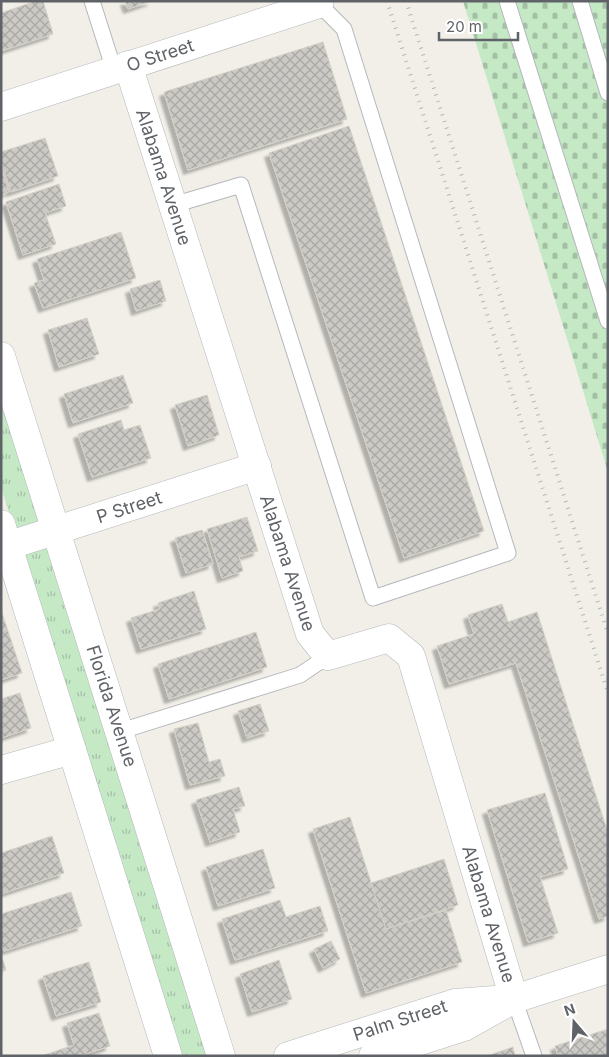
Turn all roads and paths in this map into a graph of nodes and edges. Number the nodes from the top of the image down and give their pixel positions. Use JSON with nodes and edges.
{"nodes":[{"id":1,"x":92,"y":1,"type":"edge"},
{"id":2,"x":508,"y":1,"type":"edge"},
{"id":3,"x":580,"y":1,"type":"edge"},
{"id":4,"x":319,"y":3,"type":"edge"},
{"id":5,"x":121,"y":68,"type":"junction"},
{"id":6,"x":608,"y":93,"type":"edge"},
{"id":7,"x":1,"y":107,"type":"edge"},
{"id":8,"x":173,"y":205,"type":"junction"},
{"id":9,"x":608,"y":321,"type":"edge"},
{"id":10,"x":1,"y":356,"type":"edge"},
{"id":11,"x":257,"y":466,"type":"junction"},
{"id":12,"x":57,"y":531,"type":"junction"},
{"id":13,"x":4,"y":540,"type":"edge"},
{"id":14,"x":328,"y":656,"type":"junction"},
{"id":15,"x":121,"y":731,"type":"junction"},
{"id":16,"x":72,"y":750,"type":"junction"},
{"id":17,"x":1,"y":770,"type":"edge"},
{"id":18,"x":608,"y":969,"type":"edge"},
{"id":19,"x":514,"y":999,"type":"junction"},
{"id":20,"x":168,"y":1056,"type":"edge"},
{"id":21,"x":221,"y":1056,"type":"edge"},
{"id":22,"x":288,"y":1056,"type":"edge"},
{"id":23,"x":373,"y":1056,"type":"edge"},
{"id":24,"x":534,"y":1056,"type":"edge"}],
"edges":[{"from":1,"to":5,"type":"lane"},
{"from":2,"to":9,"type":"lane"},
{"from":3,"to":6,"type":"lane"},
{"from":4,"to":5,"type":"street","name":"O Street"},
{"from":4,"to":8,"type":"lane"},
{"from":5,"to":7,"type":"street","name":"O Street"},
{"from":5,"to":8,"type":"street","name":"Alabama Avenue"},
{"from":8,"to":11,"type":"street","name":"Alabama Avenue"},
{"from":10,"to":12,"type":"street","name":"Florida Avenue"},
{"from":11,"to":12,"type":"street","name":"P Street"},
{"from":11,"to":14,"type":"street","name":"Alabama Avenue"},
{"from":12,"to":13,"type":"street","name":"P Street"},
{"from":12,"to":15,"type":"street","name":"Florida Avenue"},
{"from":13,"to":16,"type":"street"},
{"from":14,"to":15,"type":"lane"},
{"from":14,"to":19,"type":"street","name":"Alabama Avenue"},
{"from":15,"to":21,"type":"street","name":"Florida Avenue"},
{"from":16,"to":17,"type":"street"},
{"from":16,"to":20,"type":"street"},
{"from":18,"to":19,"type":"street","name":"Palm Street"},
{"from":19,"to":22,"type":"street","name":"Palm Street"},
{"from":19,"to":23,"type":"street","name":"Palm Street"},
{"from":19,"to":24,"type":"lane"}]}
